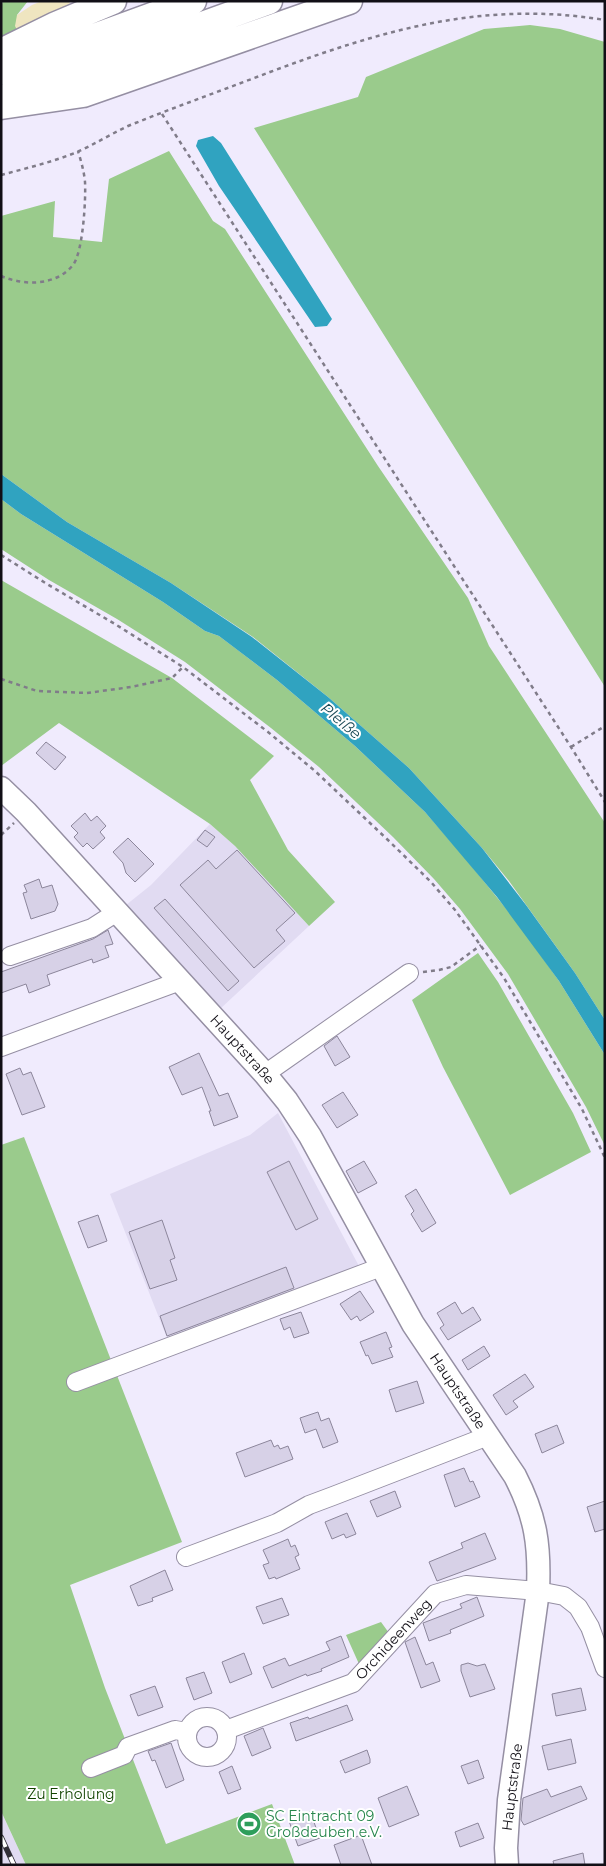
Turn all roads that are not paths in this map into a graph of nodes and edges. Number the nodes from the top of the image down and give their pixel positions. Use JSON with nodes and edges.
{"nodes":[{"id":1,"x":113,"y":1,"type":"edge"},
{"id":2,"x":193,"y":1,"type":"edge"},
{"id":3,"x":269,"y":1,"type":"edge"},
{"id":4,"x":348,"y":2,"type":"edge"},
{"id":5,"x":1,"y":52,"type":"edge"},
{"id":6,"x":1,"y":71,"type":"edge"},
{"id":7,"x":1,"y":98,"type":"edge"},
{"id":8,"x":1,"y":106,"type":"edge"},
{"id":9,"x":1,"y":788,"type":"edge"},
{"id":10,"x":117,"y":912,"type":"junction"},
{"id":11,"x":10,"y":956,"type":"dead end"},
{"id":12,"x":409,"y":973,"type":"road end"},
{"id":13,"x":180,"y":981,"type":"junction"},
{"id":14,"x":1,"y":1047,"type":"edge"},
{"id":15,"x":265,"y":1074,"type":"junction"},
{"id":16,"x":381,"y":1267,"type":"junction"},
{"id":17,"x":76,"y":1382,"type":"dead end"},
{"id":18,"x":488,"y":1436,"type":"junction"},
{"id":19,"x":186,"y":1557,"type":"dead end"},
{"id":20,"x":538,"y":1591,"type":"junction"},
{"id":21,"x":605,"y":1668,"type":"edge"},
{"id":22,"x":226,"y":1730,"type":"junction"},
{"id":23,"x":187,"y":1732,"type":"junction"},
{"id":24,"x":91,"y":1768,"type":"dead end"},
{"id":25,"x":507,"y":1865,"type":"edge"}],
"edges":[{"from":1,"to":5,"type":"highway"},
{"from":2,"to":6,"type":"highway"},
{"from":3,"to":7,"type":"highway"},
{"from":4,"to":8,"type":"highway"},
{"from":9,"to":10,"type":"main road","name":"Hauptstraße"},
{"from":10,"to":11,"type":"street"},
{"from":10,"to":13,"type":"main road","name":"Hauptstraße"},
{"from":12,"to":15,"type":"street"},
{"from":13,"to":14,"type":"street"},
{"from":13,"to":15,"type":"main road","name":"Hauptstraße"},
{"from":15,"to":16,"type":"main road","name":"Hauptstraße"},
{"from":16,"to":17,"type":"street"},
{"from":16,"to":18,"type":"main road","name":"Hauptstraße"},
{"from":18,"to":19,"type":"street"},
{"from":18,"to":20,"type":"main road","name":"Hauptstraße"},
{"from":20,"to":21,"type":"street","name":"Orchideenweg"},
{"from":20,"to":22,"type":"street","name":"Orchideenweg"},
{"from":20,"to":25,"type":"main road","name":"Hauptstraße"},
{"from":22,"to":23,"type":"street"},
{"from":22,"to":23,"type":"street"},
{"from":23,"to":24,"type":"street"}]}
